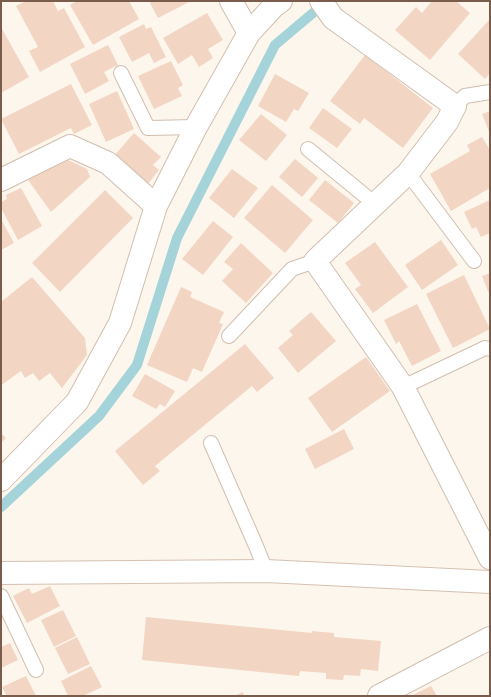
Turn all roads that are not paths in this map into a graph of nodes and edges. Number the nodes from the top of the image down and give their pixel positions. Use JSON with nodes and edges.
{"nodes":[{"id":1,"x":231,"y":1,"type":"edge"},
{"id":2,"x":281,"y":1,"type":"edge"},
{"id":3,"x":327,"y":10,"type":"edge"},
{"id":4,"x":249,"y":32,"type":"junction"},
{"id":5,"x":121,"y":73,"type":"dead end"},
{"id":6,"x":490,"y":92,"type":"edge"},
{"id":7,"x":455,"y":106,"type":"junction"},
{"id":8,"x":196,"y":127,"type":"junction"},
{"id":9,"x":308,"y":149,"type":"dead end"},
{"id":10,"x":408,"y":174,"type":"junction"},
{"id":11,"x":1,"y":180,"type":"edge"},
{"id":12,"x":375,"y":204,"type":"junction"},
{"id":13,"x":156,"y":206,"type":"junction"},
{"id":14,"x":315,"y":261,"type":"junction"},
{"id":15,"x":474,"y":261,"type":"dead end"},
{"id":16,"x":229,"y":336,"type":"dead end"},
{"id":17,"x":490,"y":349,"type":"edge"},
{"id":18,"x":403,"y":386,"type":"junction"},
{"id":19,"x":211,"y":443,"type":"dead end"},
{"id":20,"x":1,"y":480,"type":"edge"},
{"id":21,"x":490,"y":558,"type":"edge"},
{"id":22,"x":266,"y":571,"type":"junction"},
{"id":23,"x":1,"y":573,"type":"edge"},
{"id":24,"x":490,"y":582,"type":"edge"},
{"id":25,"x":1,"y":596,"type":"edge"},
{"id":26,"x":490,"y":638,"type":"edge"},
{"id":27,"x":36,"y":670,"type":"dead end"},
{"id":28,"x":379,"y":696,"type":"edge"}],
"edges":[{"from":1,"to":4,"type":"street"},
{"from":2,"to":4,"type":"street"},
{"from":3,"to":7,"type":"street"},
{"from":4,"to":8,"type":"street"},
{"from":5,"to":8,"type":"lane"},
{"from":6,"to":7,"type":"lane"},
{"from":7,"to":10,"type":"street"},
{"from":8,"to":13,"type":"street"},
{"from":9,"to":12,"type":"lane"},
{"from":10,"to":12,"type":"street"},
{"from":10,"to":15,"type":"lane"},
{"from":11,"to":13,"type":"street"},
{"from":12,"to":14,"type":"street"},
{"from":13,"to":20,"type":"street"},
{"from":14,"to":16,"type":"lane"},
{"from":14,"to":18,"type":"street"},
{"from":17,"to":18,"type":"lane"},
{"from":18,"to":21,"type":"street"},
{"from":19,"to":22,"type":"lane"},
{"from":22,"to":23,"type":"street"},
{"from":22,"to":24,"type":"street"},
{"from":25,"to":27,"type":"lane"},
{"from":26,"to":28,"type":"street"}]}
